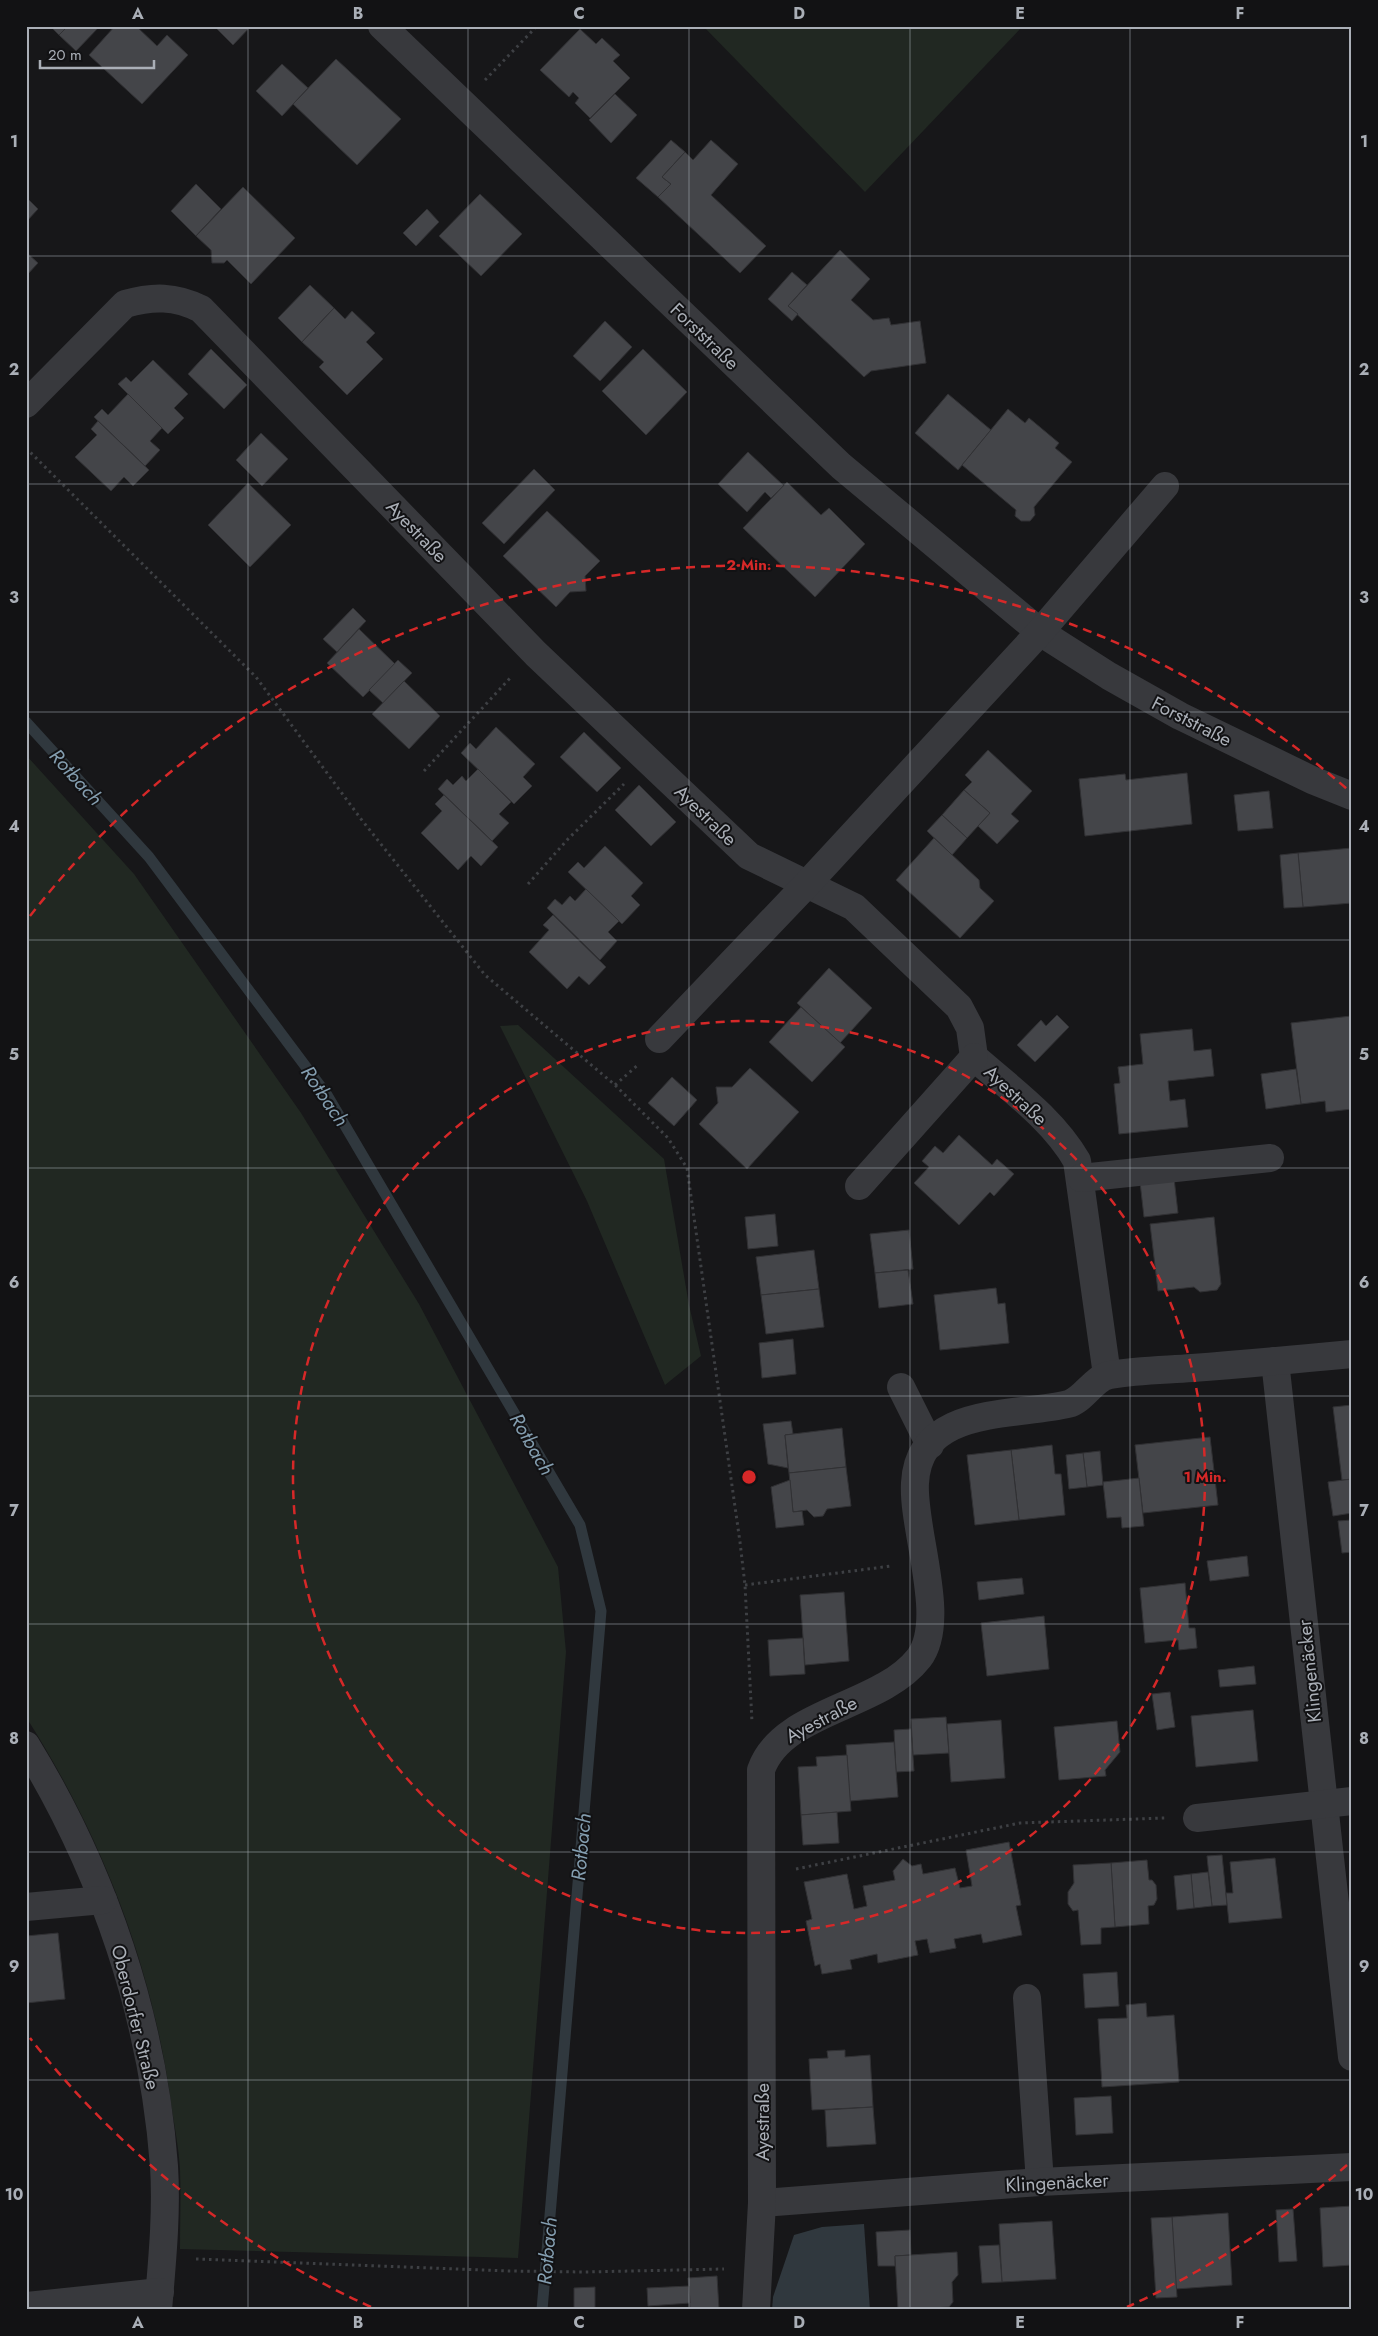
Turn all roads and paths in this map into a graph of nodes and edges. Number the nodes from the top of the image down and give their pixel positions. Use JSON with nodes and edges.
{"nodes":[{"id":1,"x":382,"y":26,"type":"edge"},
{"id":2,"x":536,"y":26,"type":"edge"},
{"id":3,"x":502,"y":60,"type":"dead end"},
{"id":4,"x":26,"y":404,"type":"edge"},
{"id":5,"x":26,"y":448,"type":"edge"},
{"id":6,"x":1165,"y":486,"type":"dead end"},
{"id":7,"x":1040,"y":632,"type":"junction"},
{"id":8,"x":498,"y":690,"type":"dead end"},
{"id":9,"x":649,"y":760,"type":"junction"},
{"id":10,"x":424,"y":771,"type":"dead end"},
{"id":11,"x":1352,"y":796,"type":"edge"},
{"id":12,"x":528,"y":884,"type":"dead end"},
{"id":13,"x":808,"y":884,"type":"junction"},
{"id":14,"x":659,"y":1039,"type":"dead end"},
{"id":15,"x":974,"y":1057,"type":"junction"},
{"id":16,"x":633,"y":1069,"type":"dead end"},
{"id":17,"x":615,"y":1085,"type":"junction"},
{"id":18,"x":1270,"y":1158,"type":"dead end"},
{"id":19,"x":1081,"y":1178,"type":"junction"},
{"id":20,"x":859,"y":1186,"type":"dead end"},
{"id":21,"x":1352,"y":1354,"type":"edge"},
{"id":22,"x":1275,"y":1361,"type":"junction"},
{"id":23,"x":1107,"y":1375,"type":"junction"},
{"id":24,"x":901,"y":1387,"type":"dead end"},
{"id":25,"x":930,"y":1445,"type":"junction"},
{"id":26,"x":924,"y":1562,"type":"junction"},
{"id":27,"x":745,"y":1585,"type":"junction"},
{"id":28,"x":26,"y":1745,"type":"edge"},
{"id":29,"x":766,"y":1756,"type":"junction"},
{"id":30,"x":1352,"y":1801,"type":"edge"},
{"id":31,"x":1324,"y":1804,"type":"junction"},
{"id":32,"x":1197,"y":1818,"type":"joint"},
{"id":33,"x":761,"y":1877,"type":"junction"},
{"id":34,"x":103,"y":1900,"type":"junction"},
{"id":35,"x":26,"y":1907,"type":"edge"},
{"id":36,"x":1027,"y":1998,"type":"dead end"},
{"id":37,"x":1352,"y":2057,"type":"edge"},
{"id":38,"x":1352,"y":2167,"type":"edge"},
{"id":39,"x":1040,"y":2182,"type":"junction"},
{"id":40,"x":762,"y":2202,"type":"junction"},
{"id":41,"x":163,"y":2257,"type":"junction"},
{"id":42,"x":757,"y":2268,"type":"junction"},
{"id":43,"x":159,"y":2301,"type":"edge"},
{"id":44,"x":27,"y":2306,"type":"edge"},
{"id":45,"x":756,"y":2310,"type":"edge"}],
"edges":[{"from":1,"to":7,"type":"street","name":"Forststraße"},
{"from":2,"to":3,"type":"path"},
{"from":4,"to":9,"type":"street","name":"Ayestraße"},
{"from":5,"to":17,"type":"path"},
{"from":6,"to":7,"type":"street"},
{"from":7,"to":11,"type":"street","name":"Forststraße"},
{"from":7,"to":13,"type":"street"},
{"from":8,"to":10,"type":"path"},
{"from":9,"to":12,"type":"path"},
{"from":9,"to":13,"type":"street","name":"Ayestraße"},
{"from":13,"to":14,"type":"street"},
{"from":13,"to":15,"type":"street","name":"Ayestraße"},
{"from":15,"to":19,"type":"street","name":"Ayestraße"},
{"from":15,"to":20,"type":"street"},
{"from":16,"to":17,"type":"path"},
{"from":17,"to":27,"type":"path"},
{"from":18,"to":19,"type":"street"},
{"from":19,"to":23,"type":"street","name":"Ayestraße"},
{"from":21,"to":22,"type":"street"},
{"from":22,"to":23,"type":"street"},
{"from":22,"to":31,"type":"street","name":"Klingenäcker"},
{"from":23,"to":25,"type":"street","name":"Ayestraße"},
{"from":24,"to":25,"type":"street"},
{"from":25,"to":26,"type":"street","name":"Ayestraße"},
{"from":26,"to":27,"type":"path"},
{"from":26,"to":29,"type":"street","name":"Ayestraße"},
{"from":27,"to":29,"type":"path"},
{"from":28,"to":34,"type":"street","name":"Oberdorfer Straße"},
{"from":29,"to":33,"type":"street","name":"Ayestraße"},
{"from":30,"to":31,"type":"street"},
{"from":31,"to":32,"type":"street"},
{"from":31,"to":37,"type":"street","name":"Klingenäcker"},
{"from":32,"to":33,"type":"path"},
{"from":33,"to":40,"type":"street","name":"Ayestraße"},
{"from":34,"to":35,"type":"street"},
{"from":34,"to":41,"type":"street","name":"Oberdorfer Straße"},
{"from":36,"to":39,"type":"street"},
{"from":38,"to":39,"type":"street","name":"Klingenäcker"},
{"from":39,"to":40,"type":"street","name":"Klingenäcker"},
{"from":40,"to":42,"type":"street","name":"Ayestraße"},
{"from":41,"to":42,"type":"path"},
{"from":41,"to":43,"type":"street","name":"Oberdorfer Straße"},
{"from":42,"to":45,"type":"street","name":"Ayestraße"},
{"from":43,"to":44,"type":"street"}]}
